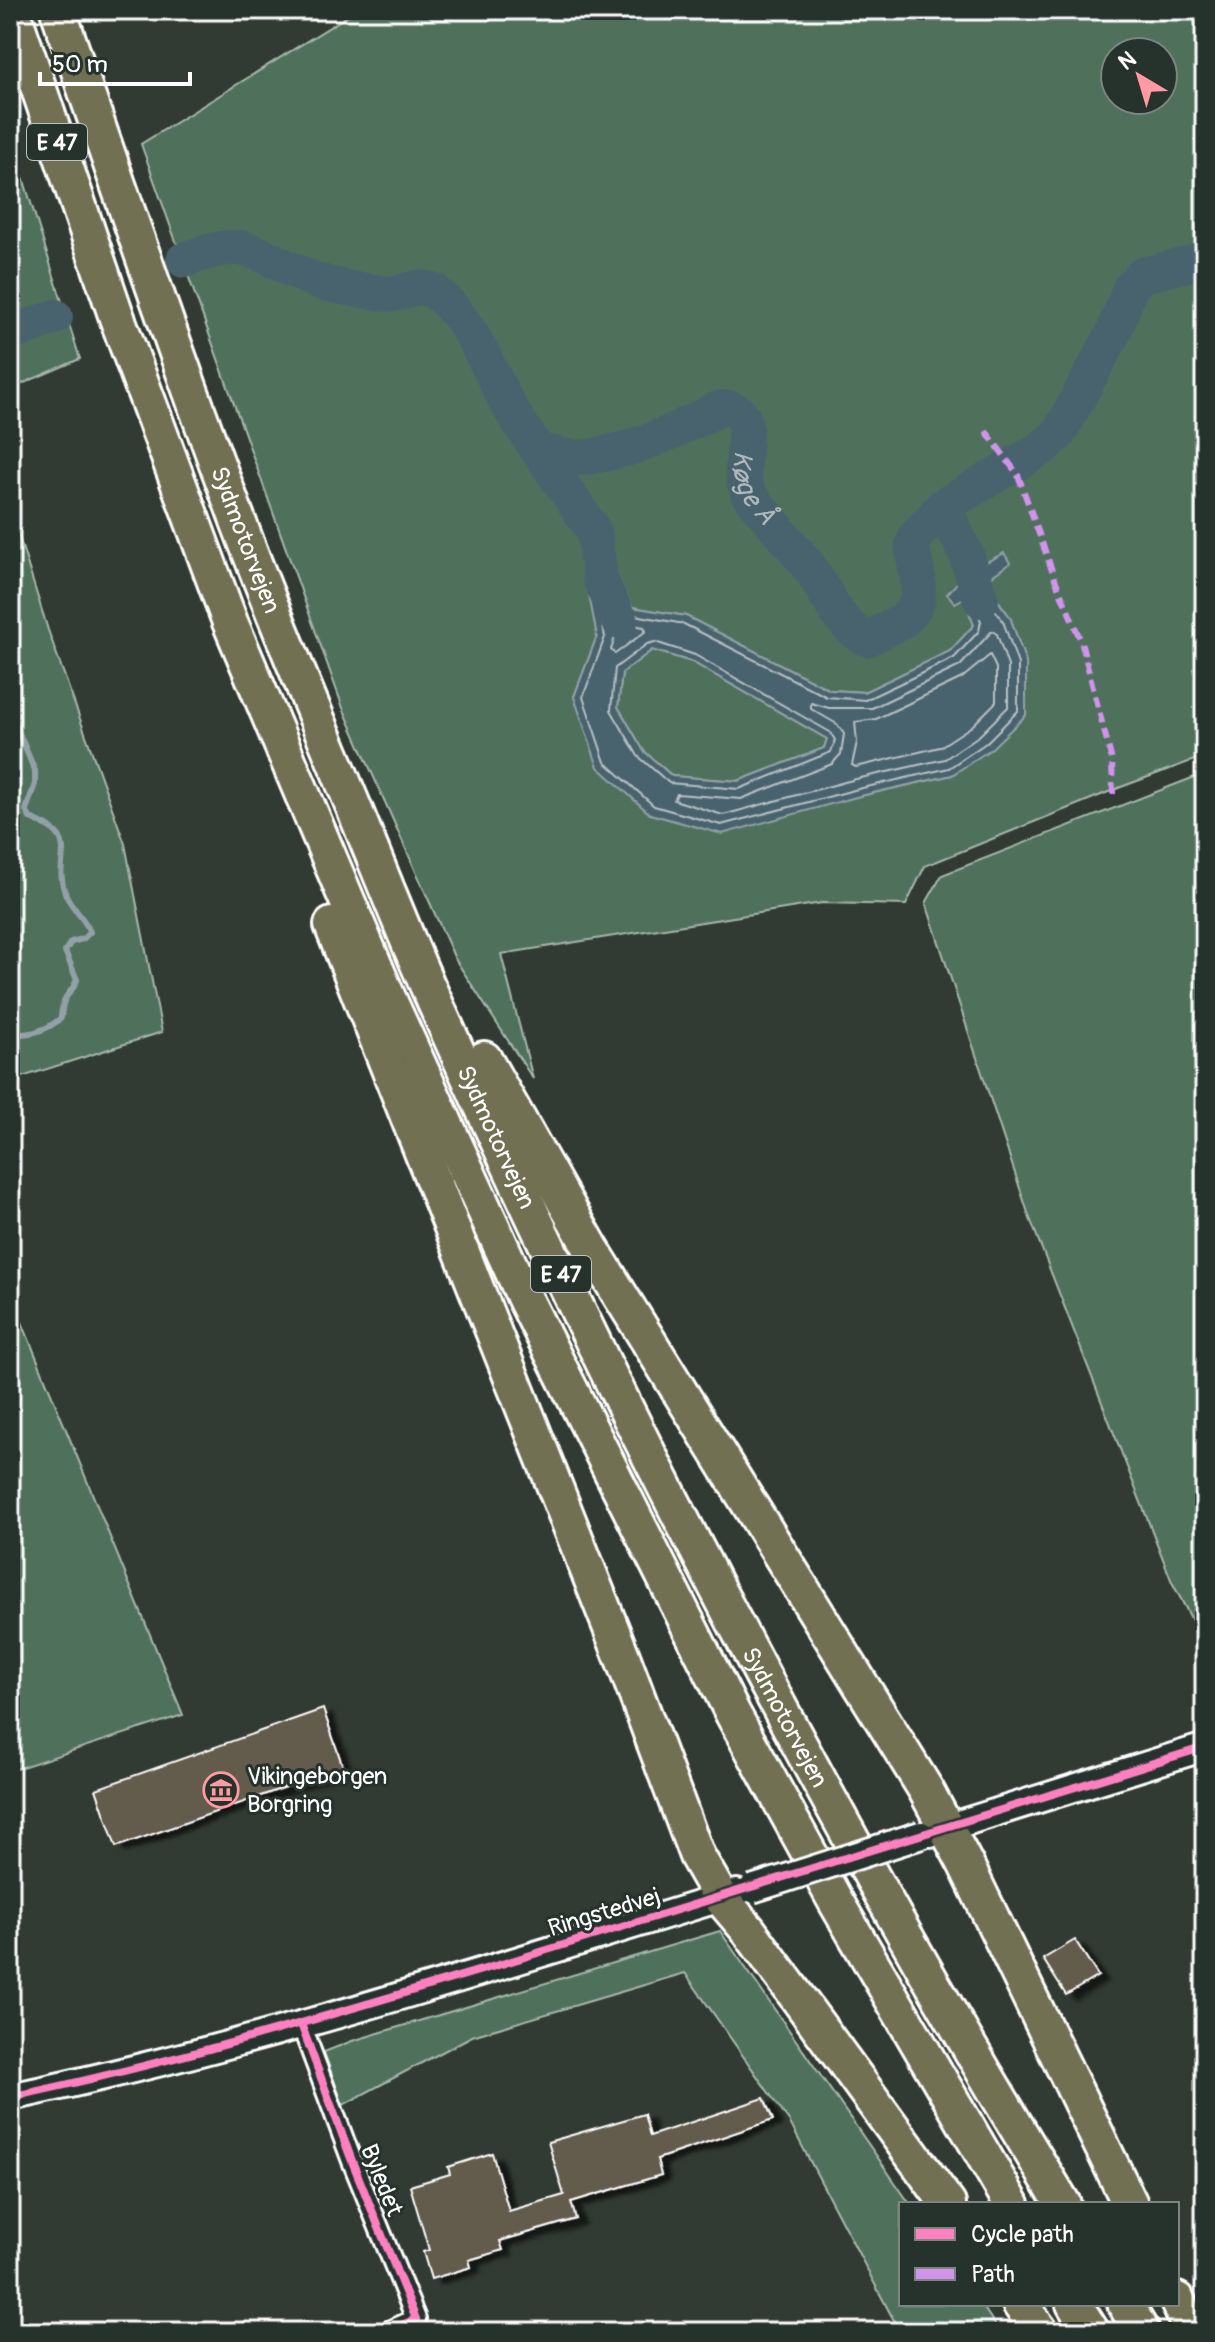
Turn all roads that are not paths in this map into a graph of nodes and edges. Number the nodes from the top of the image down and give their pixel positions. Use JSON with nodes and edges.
{"nodes":[{"id":1,"x":12,"y":10,"type":"edge"},
{"id":2,"x":58,"y":10,"type":"edge"},
{"id":3,"x":230,"y":622,"type":"junction"},
{"id":4,"x":281,"y":632,"type":"junction"},
{"id":5,"x":1205,"y":1747,"type":"edge"},
{"id":6,"x":934,"y":1831,"type":"junction"},
{"id":7,"x":737,"y":1894,"type":"junction"},
{"id":8,"x":301,"y":2024,"type":"junction"},
{"id":9,"x":10,"y":2097,"type":"edge"},
{"id":10,"x":947,"y":2202,"type":"edge"},
{"id":11,"x":1011,"y":2202,"type":"edge"},
{"id":12,"x":1062,"y":2202,"type":"edge"},
{"id":13,"x":1129,"y":2202,"type":"edge"},
{"id":14,"x":1179,"y":2304,"type":"edge"},
{"id":15,"x":1022,"y":2306,"type":"edge"},
{"id":16,"x":1075,"y":2306,"type":"edge"},
{"id":17,"x":1126,"y":2306,"type":"edge"},
{"id":18,"x":386,"y":2332,"type":"edge"},
{"id":19,"x":1041,"y":2332,"type":"edge"},
{"id":20,"x":1092,"y":2332,"type":"edge"},
{"id":21,"x":1142,"y":2332,"type":"edge"},
{"id":22,"x":1192,"y":2332,"type":"edge"}],
"edges":[{"from":1,"to":3,"type":"highway","name":"Sydmotorvejen","number":"E 47"},
{"from":2,"to":4,"type":"highway","name":"Sydmotorvejen","number":"E 47"},
{"from":3,"to":7,"type":"highway"},
{"from":3,"to":11,"type":"highway","name":"Sydmotorvejen","number":"E 47"},
{"from":4,"to":6,"type":"highway"},
{"from":4,"to":12,"type":"highway","name":"Sydmotorvejen","number":"E 47"},
{"from":5,"to":6,"type":"main road","name":"Ringstedvej"},
{"from":6,"to":7,"type":"main road","name":"Ringstedvej","bridge":true},
{"from":6,"to":13,"type":"highway"},
{"from":7,"to":8,"type":"main road","name":"Ringstedvej"},
{"from":7,"to":10,"type":"highway"},
{"from":8,"to":9,"type":"main road","name":"Ringstedvej"},
{"from":8,"to":18,"type":"street","name":"Byledet"},
{"from":14,"to":22,"type":"highway"},
{"from":15,"to":19,"type":"highway"},
{"from":16,"to":20,"type":"highway"},
{"from":17,"to":21,"type":"highway"}]}
